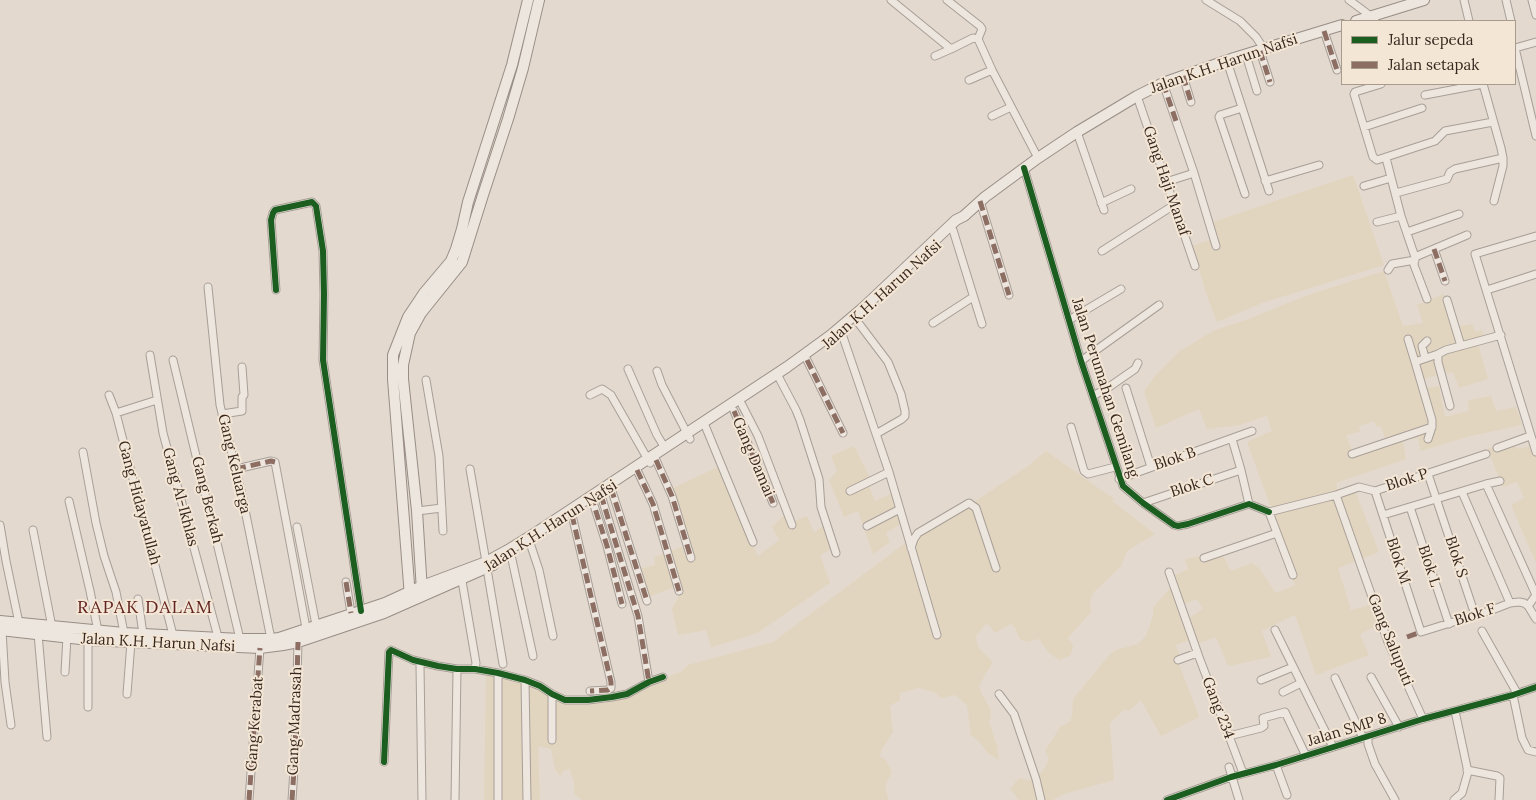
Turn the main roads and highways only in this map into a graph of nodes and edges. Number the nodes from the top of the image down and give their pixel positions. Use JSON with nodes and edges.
{"nodes":[{"id":1,"x":528,"y":0,"type":"edge"},
{"id":2,"x":539,"y":0,"type":"edge"},
{"id":3,"x":1424,"y":0,"type":"edge"},
{"id":4,"x":1401,"y":3,"type":"edge"},
{"id":5,"x":1373,"y":19,"type":"edge"},
{"id":6,"x":1341,"y":25,"type":"edge"},
{"id":7,"x":512,"y":65,"type":"junction"},
{"id":8,"x":523,"y":68,"type":"junction"},
{"id":9,"x":964,"y":216,"type":"junction"},
{"id":10,"x":866,"y":309,"type":"junction"},
{"id":11,"x":779,"y":377,"type":"junction"},
{"id":12,"x":688,"y":436,"type":"junction"},
{"id":13,"x":651,"y":460,"type":"junction"},
{"id":14,"x":595,"y":497,"type":"junction"},
{"id":15,"x":486,"y":565,"type":"junction"},
{"id":16,"x":422,"y":590,"type":"junction"},
{"id":17,"x":410,"y":596,"type":"junction"},
{"id":18,"x":1,"y":627,"type":"edge"},
{"id":19,"x":119,"y":636,"type":"junction"}],
"edges":[{"from":1,"to":7,"type":"main road"},
{"from":2,"to":8,"type":"main road"},
{"from":3,"to":4,"type":"main road"},
{"from":4,"to":5,"type":"main road"},
{"from":6,"to":9,"type":"main road","name":"Jalan K.H. Harun Nafsi"},
{"from":7,"to":8,"type":"main road"},
{"from":7,"to":17,"type":"main road"},
{"from":8,"to":16,"type":"main road"},
{"from":9,"to":10,"type":"main road","name":"Jalan K.H. Harun Nafsi"},
{"from":9,"to":10,"type":"main road","name":"Jalan K.H. Harun Nafsi"},
{"from":10,"to":11,"type":"main road","name":"Jalan K.H. Harun Nafsi"},
{"from":10,"to":11,"type":"main road","name":"Jalan K.H. Harun Nafsi"},
{"from":11,"to":12,"type":"main road","name":"Jalan K.H. Harun Nafsi"},
{"from":12,"to":13,"type":"main road","name":"Jalan K.H. Harun Nafsi"},
{"from":12,"to":13,"type":"main road","name":"Jalan K.H. Harun Nafsi"},
{"from":13,"to":14,"type":"main road","name":"Jalan K.H. Harun Nafsi"},
{"from":13,"to":14,"type":"main road","name":"Jalan K.H. Harun Nafsi"},
{"from":14,"to":15,"type":"main road","name":"Jalan K.H. Harun Nafsi"},
{"from":14,"to":15,"type":"main road","name":"Jalan K.H. Harun Nafsi"},
{"from":15,"to":16,"type":"main road","name":"Jalan K.H. Harun Nafsi"},
{"from":16,"to":17,"type":"main road","name":"Jalan K.H. Harun Nafsi"},
{"from":17,"to":19,"type":"main road","name":"Jalan K.H. Harun Nafsi"},
{"from":17,"to":19,"type":"main road","name":"Jalan K.H. Harun Nafsi"},
{"from":18,"to":19,"type":"main road","name":"Jalan K.H. Harun Nafsi"},
{"from":18,"to":19,"type":"main road","name":"Jalan K.H. Harun Nafsi"}]}
